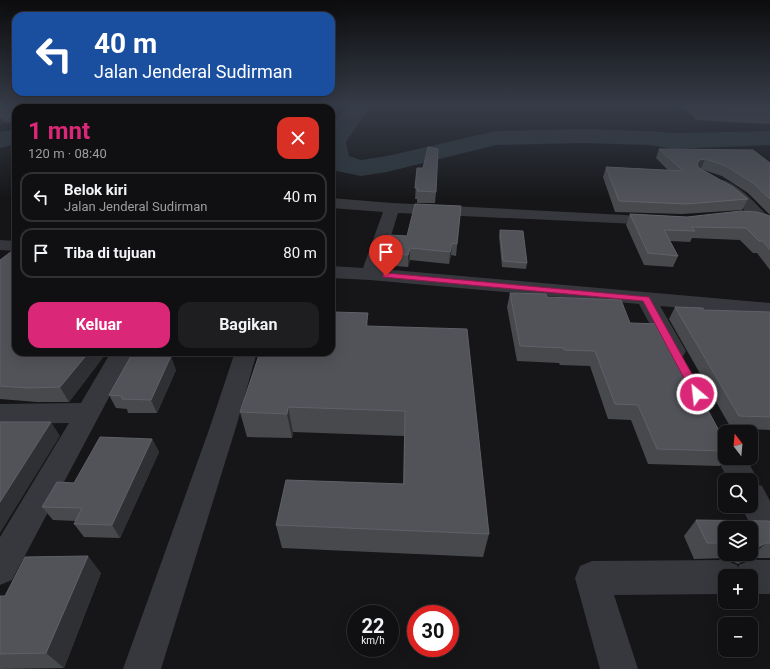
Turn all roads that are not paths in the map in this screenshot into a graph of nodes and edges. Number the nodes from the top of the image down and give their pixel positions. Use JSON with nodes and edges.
{"nodes":[{"id":1,"x":706,"y":177,"type":"edge"},
{"id":2,"x":335,"y":203,"type":"edge"},
{"id":3,"x":392,"y":208,"type":"junction"},
{"id":4,"x":736,"y":216,"type":"edge"},
{"id":5,"x":763,"y":220,"type":"edge"},
{"id":6,"x":674,"y":221,"type":"edge"},
{"id":7,"x":0,"y":245,"type":"edge"},
{"id":8,"x":12,"y":246,"type":"edge"},
{"id":9,"x":335,"y":272,"type":"edge"},
{"id":10,"x":370,"y":274,"type":"junction"},
{"id":11,"x":646,"y":298,"type":"junction"},
{"id":12,"x":770,"y":309,"type":"edge"},
{"id":13,"x":120,"y":356,"type":"edge"},
{"id":14,"x":245,"y":356,"type":"edge"},
{"id":15,"x":684,"y":369,"type":"edge"},
{"id":16,"x":89,"y":413,"type":"junction"},
{"id":17,"x":0,"y":414,"type":"edge"},
{"id":18,"x":758,"y":508,"type":"edge"},
{"id":19,"x":770,"y":531,"type":"edge"},
{"id":20,"x":0,"y":568,"type":"edge"},
{"id":21,"x":718,"y":577,"type":"edge"},
{"id":22,"x":758,"y":577,"type":"edge"},
{"id":23,"x":770,"y":577,"type":"edge"},
{"id":24,"x":142,"y":669,"type":"edge"},
{"id":25,"x":620,"y":669,"type":"edge"}],
"edges":[{"from":1,"to":5,"type":"street"},
{"from":2,"to":3,"type":"street"},
{"from":3,"to":6,"type":"street"},
{"from":3,"to":10,"type":"street"},
{"from":4,"to":5,"type":"street"},
{"from":7,"to":8,"type":"street"},
{"from":9,"to":10,"type":"street"},
{"from":10,"to":11,"type":"street"},
{"from":11,"to":12,"type":"street"},
{"from":11,"to":15,"type":"street"},
{"from":13,"to":16,"type":"street"},
{"from":14,"to":24,"type":"street"},
{"from":16,"to":17,"type":"street"},
{"from":16,"to":20,"type":"street"},
{"from":18,"to":19,"type":"street"},
{"from":21,"to":25,"type":"street"},
{"from":22,"to":23,"type":"street"}]}
